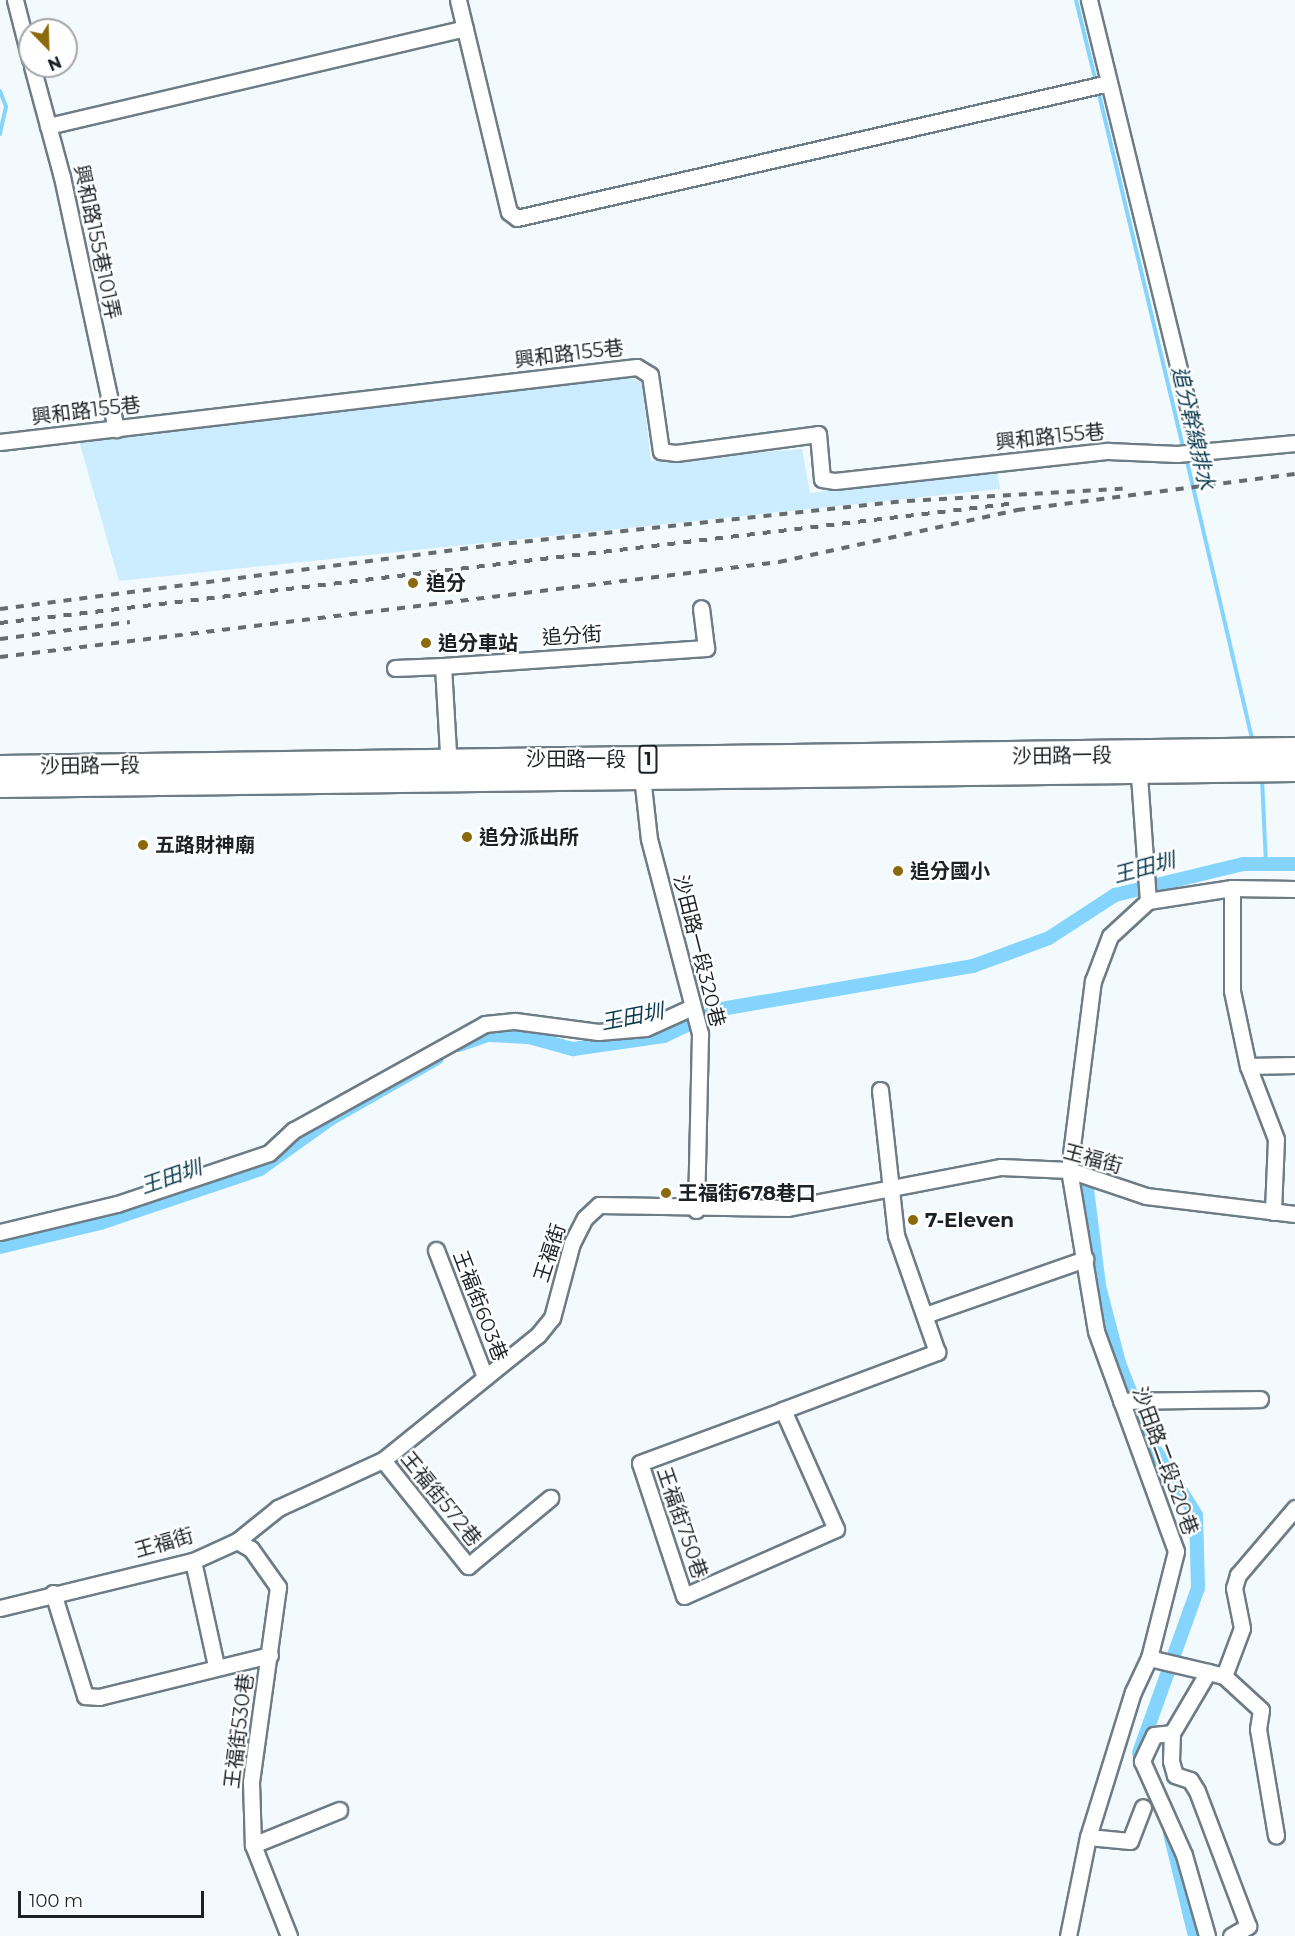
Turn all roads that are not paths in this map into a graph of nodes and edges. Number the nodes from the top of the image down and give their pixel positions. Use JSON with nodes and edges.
{"nodes":[{"id":1,"x":15,"y":0,"type":"edge"},
{"id":2,"x":458,"y":0,"type":"edge"},
{"id":3,"x":1089,"y":0,"type":"edge"},
{"id":4,"x":20,"y":18,"type":"edge"},
{"id":5,"x":465,"y":28,"type":"junction"},
{"id":6,"x":35,"y":78,"type":"edge"},
{"id":7,"x":1109,"y":82,"type":"junction"},
{"id":8,"x":48,"y":126,"type":"junction"},
{"id":9,"x":116,"y":429,"type":"junction"},
{"id":10,"x":0,"y":442,"type":"edge"},
{"id":11,"x":1295,"y":443,"type":"edge"},
{"id":12,"x":1199,"y":452,"type":"junction"},
{"id":13,"x":701,"y":608,"type":"dead end"},
{"id":14,"x":443,"y":666,"type":"junction"},
{"id":15,"x":395,"y":668,"type":"dead end"},
{"id":16,"x":1295,"y":749,"type":"edge"},
{"id":17,"x":1138,"y":763,"type":"junction"},
{"id":18,"x":0,"y":767,"type":"edge"},
{"id":19,"x":883,"y":767,"type":"junction"},
{"id":20,"x":449,"y":769,"type":"junction"},
{"id":21,"x":1295,"y":770,"type":"edge"},
{"id":22,"x":642,"y":776,"type":"junction"},
{"id":23,"x":0,"y":786,"type":"edge"},
{"id":24,"x":1232,"y":888,"type":"junction"},
{"id":25,"x":1295,"y":890,"type":"edge"},
{"id":26,"x":1148,"y":901,"type":"junction"},
{"id":27,"x":690,"y":1008,"type":"junction"},
{"id":28,"x":1295,"y":1065,"type":"edge"},
{"id":29,"x":1248,"y":1066,"type":"junction"},
{"id":30,"x":880,"y":1090,"type":"dead end"},
{"id":31,"x":1069,"y":1170,"type":"junction"},
{"id":32,"x":893,"y":1189,"type":"junction"},
{"id":33,"x":696,"y":1210,"type":"junction"},
{"id":34,"x":1273,"y":1212,"type":"junction"},
{"id":35,"x":1295,"y":1214,"type":"edge"},
{"id":36,"x":0,"y":1232,"type":"edge"},
{"id":37,"x":436,"y":1250,"type":"dead end"},
{"id":38,"x":1085,"y":1259,"type":"junction"},
{"id":39,"x":925,"y":1315,"type":"junction"},
{"id":40,"x":485,"y":1377,"type":"junction"},
{"id":41,"x":1260,"y":1399,"type":"dead end"},
{"id":42,"x":1121,"y":1401,"type":"junction"},
{"id":43,"x":783,"y":1410,"type":"junction"},
{"id":44,"x":383,"y":1460,"type":"junction"},
{"id":45,"x":550,"y":1497,"type":"dead end"},
{"id":46,"x":1295,"y":1508,"type":"edge"},
{"id":47,"x":237,"y":1540,"type":"junction"},
{"id":48,"x":193,"y":1561,"type":"junction"},
{"id":49,"x":53,"y":1593,"type":"junction"},
{"id":50,"x":0,"y":1608,"type":"edge"},
{"id":51,"x":270,"y":1655,"type":"junction"},
{"id":52,"x":1149,"y":1658,"type":"junction"},
{"id":53,"x":216,"y":1666,"type":"junction"},
{"id":54,"x":1216,"y":1674,"type":"junction"},
{"id":55,"x":1172,"y":1734,"type":"junction"},
{"id":56,"x":1143,"y":1808,"type":"dead end"},
{"id":57,"x":339,"y":1810,"type":"dead end"},
{"id":58,"x":1276,"y":1835,"type":"dead end"},
{"id":59,"x":1088,"y":1837,"type":"junction"},
{"id":60,"x":253,"y":1845,"type":"junction"},
{"id":61,"x":289,"y":1936,"type":"edge"},
{"id":62,"x":1068,"y":1936,"type":"edge"},
{"id":63,"x":1207,"y":1936,"type":"edge"},
{"id":64,"x":1231,"y":1936,"type":"edge"}],
"edges":[{"from":1,"to":4,"type":"street"},
{"from":2,"to":5,"type":"street"},
{"from":3,"to":7,"type":"street"},
{"from":5,"to":7,"type":"street"},
{"from":5,"to":8,"type":"street"},
{"from":6,"to":8,"type":"street","name":"興和路155巷101弄"},
{"from":7,"to":12,"type":"street"},
{"from":8,"to":9,"type":"street","name":"興和路155巷101弄"},
{"from":9,"to":10,"type":"street","name":"興和路155巷"},
{"from":9,"to":12,"type":"street","name":"興和路155巷"},
{"from":11,"to":12,"type":"street"},
{"from":13,"to":14,"type":"street","name":"追分街"},
{"from":14,"to":15,"type":"street"},
{"from":14,"to":20,"type":"street"},
{"from":16,"to":17,"type":"main road","name":"沙田路一段","number":"1"},
{"from":17,"to":19,"type":"main road","name":"沙田路一段","number":"1"},
{"from":17,"to":21,"type":"main road","name":"沙田路一段","number":"1"},
{"from":17,"to":26,"type":"street"},
{"from":18,"to":20,"type":"main road","name":"沙田路一段","number":"1"},
{"from":19,"to":20,"type":"main road","name":"沙田路一段","number":"1"},
{"from":19,"to":22,"type":"main road","name":"沙田路一段","number":"1"},
{"from":20,"to":22,"type":"main road","name":"沙田路一段","number":"1"},
{"from":20,"to":23,"type":"main road","name":"沙田路一段","number":"1"},
{"from":22,"to":27,"type":"street","name":"沙田路一段320巷"},
{"from":24,"to":25,"type":"street"},
{"from":24,"to":26,"type":"street"},
{"from":24,"to":29,"type":"street"},
{"from":26,"to":31,"type":"street"},
{"from":27,"to":33,"type":"street","name":"沙田路一段320巷"},
{"from":27,"to":36,"type":"street"},
{"from":28,"to":29,"type":"street"},
{"from":29,"to":34,"type":"street"},
{"from":30,"to":32,"type":"street","name":"王福街750巷"},
{"from":31,"to":32,"type":"street","name":"王福街"},
{"from":31,"to":34,"type":"street","name":"王福街"},
{"from":31,"to":38,"type":"street","name":"沙田路二段320巷"},
{"from":32,"to":33,"type":"street","name":"王福街"},
{"from":32,"to":39,"type":"street","name":"王福街750巷"},
{"from":33,"to":40,"type":"street","name":"王福街"},
{"from":34,"to":35,"type":"street","name":"王福街"},
{"from":37,"to":40,"type":"street","name":"王福街603巷"},
{"from":38,"to":39,"type":"street"},
{"from":38,"to":42,"type":"street","name":"沙田路二段320巷"},
{"from":39,"to":43,"type":"street","name":"王福街750巷"},
{"from":40,"to":44,"type":"street","name":"王福街"},
{"from":41,"to":42,"type":"street"},
{"from":42,"to":52,"type":"street","name":"沙田路二段320巷"},
{"from":43,"to":43,"type":"street","name":"王福街750巷"},
{"from":44,"to":45,"type":"street","name":"王福街572巷"},
{"from":44,"to":47,"type":"street","name":"王福街"},
{"from":46,"to":54,"type":"street"},
{"from":47,"to":48,"type":"street","name":"王福街"},
{"from":47,"to":51,"type":"street","name":"王福街530巷"},
{"from":48,"to":49,"type":"street","name":"王福街"},
{"from":48,"to":53,"type":"street"},
{"from":49,"to":50,"type":"street","name":"王福街"},
{"from":49,"to":53,"type":"street"},
{"from":51,"to":53,"type":"street"},
{"from":51,"to":60,"type":"street","name":"王福街530巷"},
{"from":52,"to":54,"type":"street"},
{"from":52,"to":59,"type":"street","name":"沙田路二段320巷"},
{"from":54,"to":55,"type":"street"},
{"from":54,"to":58,"type":"street"},
{"from":55,"to":63,"type":"street"},
{"from":55,"to":64,"type":"street"},
{"from":56,"to":59,"type":"street"},
{"from":57,"to":60,"type":"street"},
{"from":59,"to":62,"type":"street","name":"沙田路二段320巷"},
{"from":60,"to":61,"type":"street","name":"王福街530巷"}]}
